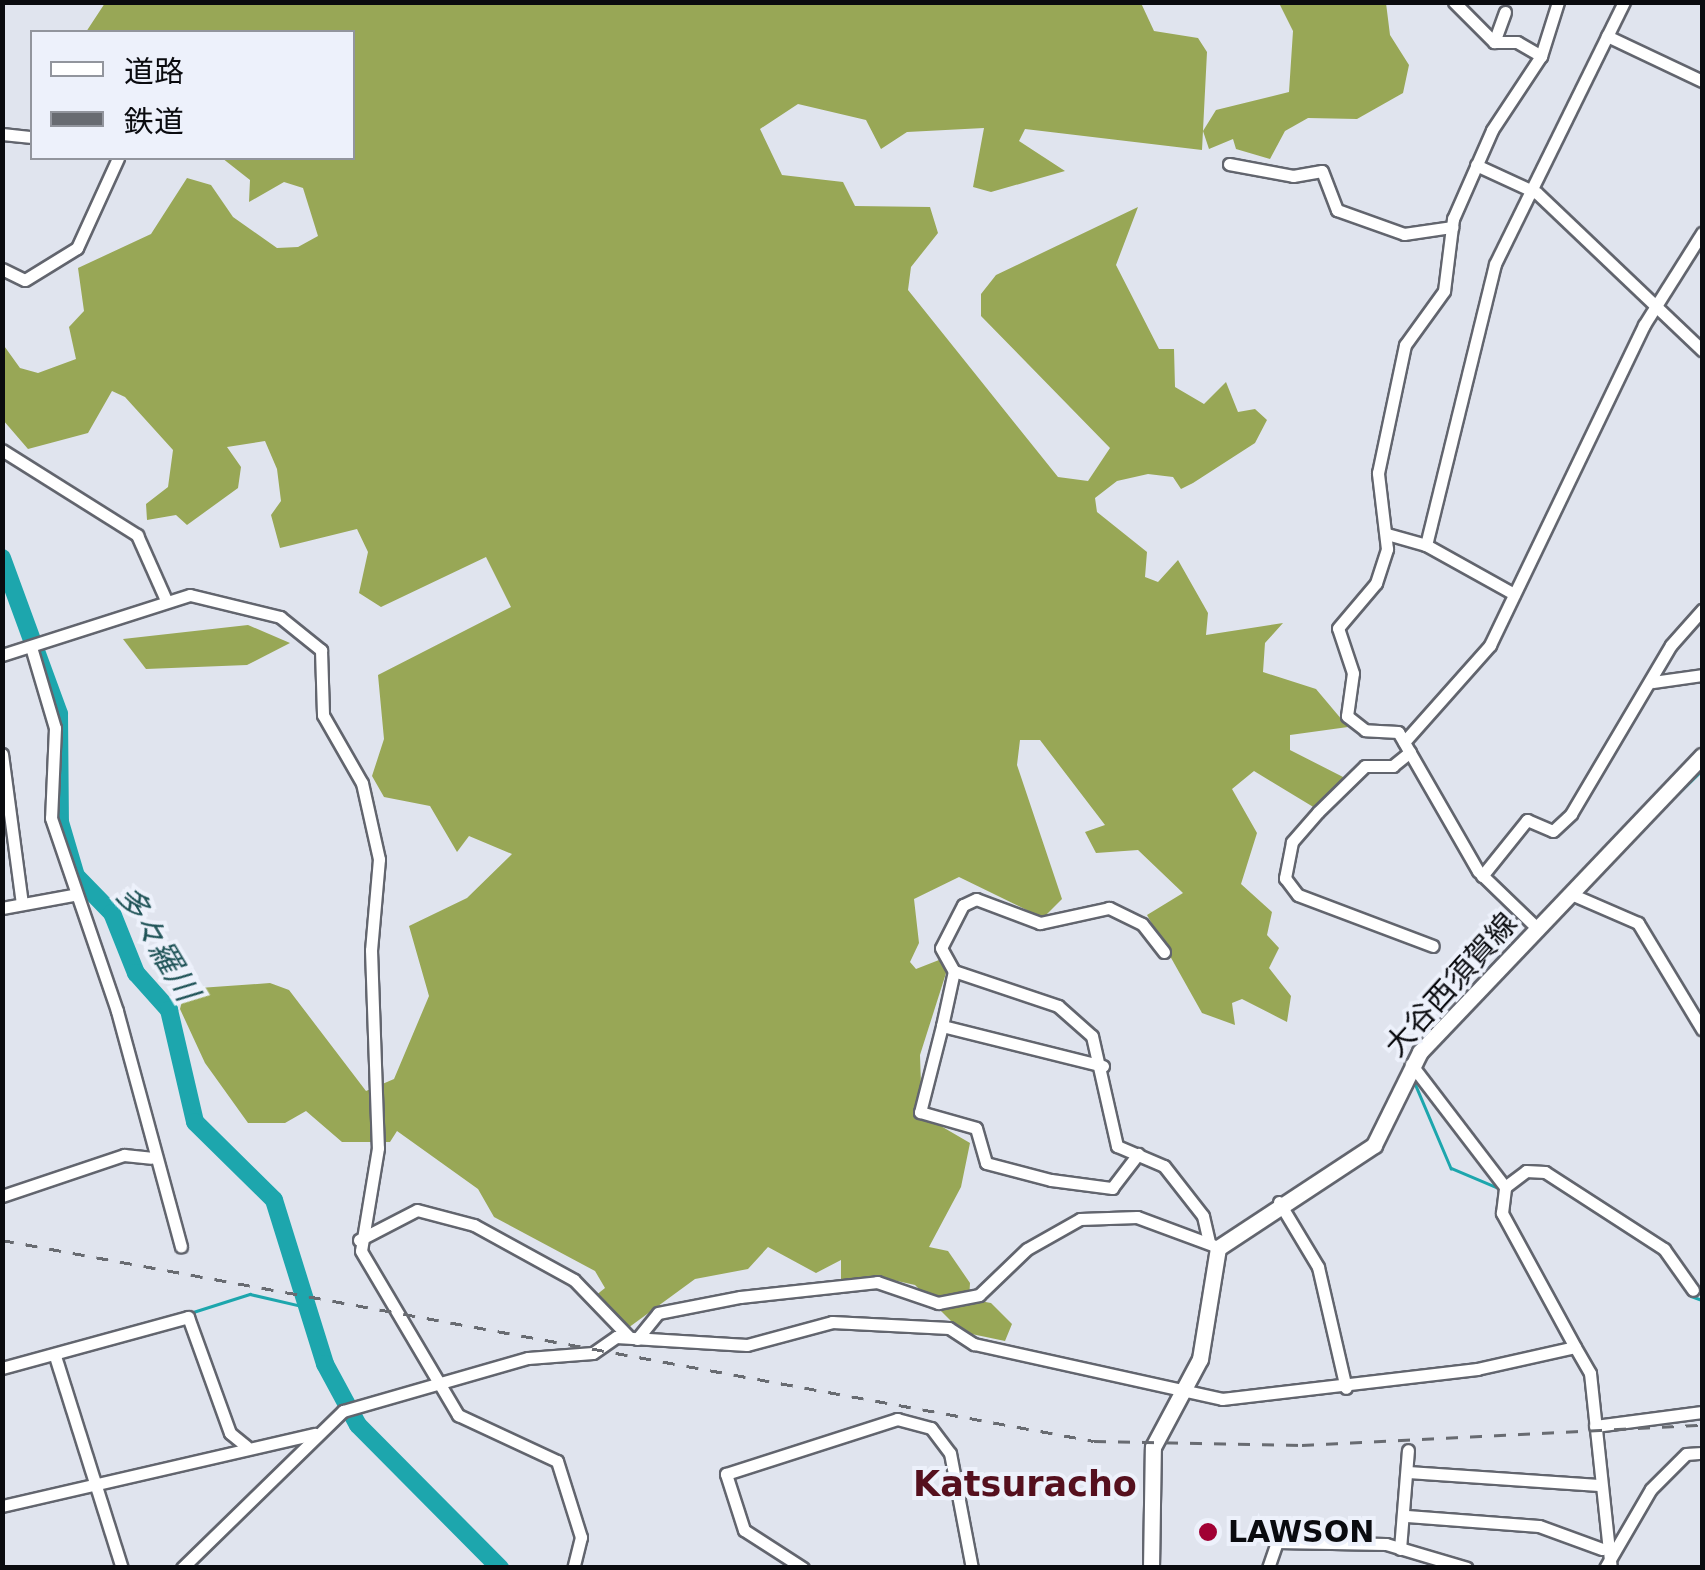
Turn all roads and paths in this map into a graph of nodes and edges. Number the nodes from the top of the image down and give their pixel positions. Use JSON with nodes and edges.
{"nodes":[{"id":1,"x":1454,"y":2,"type":"edge"},
{"id":2,"x":1558,"y":2,"type":"edge"},
{"id":3,"x":1624,"y":2,"type":"edge"},
{"id":4,"x":1505,"y":12,"type":"dead end"},
{"id":5,"x":1606,"y":36,"type":"junction"},
{"id":6,"x":1494,"y":42,"type":"junction"},
{"id":7,"x":1541,"y":56,"type":"junction"},
{"id":8,"x":1702,"y":81,"type":"edge"},
{"id":9,"x":2,"y":134,"type":"edge"},
{"id":10,"x":30,"y":137,"type":"edge"},
{"id":11,"x":117,"y":160,"type":"edge"},
{"id":12,"x":1229,"y":164,"type":"dead end"},
{"id":13,"x":1476,"y":164,"type":"junction"},
{"id":14,"x":1529,"y":188,"type":"junction"},
{"id":15,"x":1452,"y":227,"type":"junction"},
{"id":16,"x":1702,"y":233,"type":"edge"},
{"id":17,"x":2,"y":269,"type":"edge"},
{"id":18,"x":1654,"y":308,"type":"junction"},
{"id":19,"x":1702,"y":350,"type":"edge"},
{"id":20,"x":2,"y":450,"type":"edge"},
{"id":21,"x":1387,"y":534,"type":"junction"},
{"id":22,"x":1426,"y":545,"type":"junction"},
{"id":23,"x":1514,"y":594,"type":"junction"},
{"id":24,"x":165,"y":598,"type":"junction"},
{"id":25,"x":1702,"y":610,"type":"edge"},
{"id":26,"x":36,"y":645,"type":"junction"},
{"id":27,"x":2,"y":655,"type":"edge"},
{"id":28,"x":1702,"y":675,"type":"edge"},
{"id":29,"x":1653,"y":682,"type":"junction"},
{"id":30,"x":1407,"y":747,"type":"junction"},
{"id":31,"x":2,"y":754,"type":"edge"},
{"id":32,"x":1702,"y":756,"type":"edge"},
{"id":33,"x":1482,"y":876,"type":"junction"},
{"id":34,"x":1571,"y":894,"type":"junction"},
{"id":35,"x":73,"y":895,"type":"junction"},
{"id":36,"x":22,"y":904,"type":"junction"},
{"id":37,"x":2,"y":908,"type":"edge"},
{"id":38,"x":1538,"y":929,"type":"junction"},
{"id":39,"x":1433,"y":946,"type":"dead end"},
{"id":40,"x":1164,"y":952,"type":"dead end"},
{"id":41,"x":954,"y":972,"type":"junction"},
{"id":42,"x":942,"y":1026,"type":"junction"},
{"id":43,"x":1702,"y":1029,"type":"edge"},
{"id":44,"x":1411,"y":1064,"type":"junction"},
{"id":45,"x":1103,"y":1066,"type":"junction"},
{"id":46,"x":1138,"y":1154,"type":"junction"},
{"id":47,"x":151,"y":1158,"type":"junction"},
{"id":48,"x":1505,"y":1187,"type":"junction"},
{"id":49,"x":2,"y":1196,"type":"edge"},
{"id":50,"x":1279,"y":1202,"type":"junction"},
{"id":51,"x":359,"y":1240,"type":"junction"},
{"id":52,"x":1213,"y":1245,"type":"junction"},
{"id":53,"x":180,"y":1246,"type":"dead end"},
{"id":54,"x":1694,"y":1290,"type":"dead end"},
{"id":55,"x":607,"y":1321,"type":"junction"},
{"id":56,"x":632,"y":1337,"type":"junction"},
{"id":57,"x":606,"y":1340,"type":"junction"},
{"id":58,"x":1575,"y":1347,"type":"junction"},
{"id":59,"x":55,"y":1356,"type":"junction"},
{"id":60,"x":2,"y":1368,"type":"edge"},
{"id":61,"x":1184,"y":1387,"type":"junction"},
{"id":62,"x":437,"y":1388,"type":"junction"},
{"id":63,"x":1346,"y":1388,"type":"junction"},
{"id":64,"x":1702,"y":1412,"type":"edge"},
{"id":65,"x":1594,"y":1426,"type":"junction"},
{"id":66,"x":315,"y":1434,"type":"junction"},
{"id":67,"x":246,"y":1446,"type":"junction"},
{"id":68,"x":1408,"y":1450,"type":"dead end"},
{"id":69,"x":1702,"y":1453,"type":"edge"},
{"id":70,"x":1408,"y":1472,"type":"junction"},
{"id":71,"x":1599,"y":1485,"type":"junction"},
{"id":72,"x":96,"y":1488,"type":"junction"},
{"id":73,"x":2,"y":1506,"type":"edge"},
{"id":74,"x":1407,"y":1516,"type":"junction"},
{"id":75,"x":1400,"y":1548,"type":"junction"},
{"id":76,"x":1602,"y":1549,"type":"junction"},
{"id":77,"x":1417,"y":1552,"type":"junction"},
{"id":78,"x":1607,"y":1567,"type":"edge"},
{"id":79,"x":122,"y":1568,"type":"edge"},
{"id":80,"x":182,"y":1568,"type":"edge"},
{"id":81,"x":572,"y":1568,"type":"edge"},
{"id":82,"x":802,"y":1568,"type":"edge"},
{"id":83,"x":972,"y":1568,"type":"edge"},
{"id":84,"x":1151,"y":1568,"type":"edge"},
{"id":85,"x":1268,"y":1568,"type":"edge"},
{"id":86,"x":1410,"y":1568,"type":"edge"},
{"id":87,"x":1467,"y":1568,"type":"edge"}],
"edges":[{"from":1,"to":6,"type":"street"},
{"from":2,"to":7,"type":"street"},
{"from":3,"to":5,"type":"street"},
{"from":4,"to":6,"type":"street"},
{"from":5,"to":8,"type":"street"},
{"from":5,"to":14,"type":"street"},
{"from":6,"to":7,"type":"street"},
{"from":7,"to":13,"type":"street"},
{"from":9,"to":10,"type":"street"},
{"from":11,"to":17,"type":"street"},
{"from":12,"to":15,"type":"street"},
{"from":13,"to":14,"type":"street"},
{"from":13,"to":15,"type":"street"},
{"from":14,"to":18,"type":"street"},
{"from":14,"to":22,"type":"street"},
{"from":15,"to":21,"type":"street"},
{"from":16,"to":18,"type":"street"},
{"from":18,"to":19,"type":"street"},
{"from":18,"to":23,"type":"street"},
{"from":20,"to":24,"type":"street"},
{"from":21,"to":22,"type":"street"},
{"from":21,"to":30,"type":"street"},
{"from":22,"to":23,"type":"street"},
{"from":23,"to":30,"type":"street"},
{"from":24,"to":26,"type":"street"},
{"from":24,"to":51,"type":"street"},
{"from":25,"to":29,"type":"street"},
{"from":26,"to":27,"type":"street"},
{"from":26,"to":35,"type":"street"},
{"from":28,"to":29,"type":"street"},
{"from":29,"to":33,"type":"street"},
{"from":30,"to":33,"type":"street"},
{"from":30,"to":39,"type":"street"},
{"from":31,"to":36,"type":"street"},
{"from":32,"to":34,"type":"main road","name":"大谷西須賀線"},
{"from":33,"to":38,"type":"street"},
{"from":34,"to":38,"type":"main road","name":"大谷西須賀線"},
{"from":34,"to":43,"type":"street"},
{"from":35,"to":36,"type":"street"},
{"from":35,"to":47,"type":"street"},
{"from":36,"to":37,"type":"street"},
{"from":38,"to":44,"type":"main road","name":"大谷西須賀線"},
{"from":40,"to":41,"type":"street"},
{"from":41,"to":42,"type":"street"},
{"from":41,"to":45,"type":"street"},
{"from":42,"to":45,"type":"street"},
{"from":42,"to":46,"type":"street"},
{"from":44,"to":48,"type":"street"},
{"from":44,"to":50,"type":"main road","name":"大谷西須賀線"},
{"from":45,"to":46,"type":"street"},
{"from":46,"to":52,"type":"street"},
{"from":47,"to":49,"type":"street"},
{"from":47,"to":53,"type":"street"},
{"from":48,"to":54,"type":"street"},
{"from":48,"to":58,"type":"street"},
{"from":50,"to":52,"type":"main road","name":"大谷西須賀線"},
{"from":50,"to":63,"type":"street"},
{"from":51,"to":55,"type":"street"},
{"from":51,"to":62,"type":"street"},
{"from":52,"to":56,"type":"street"},
{"from":52,"to":61,"type":"main road"},
{"from":55,"to":56,"type":"street"},
{"from":55,"to":57,"type":"street"},
{"from":56,"to":57,"type":"street"},
{"from":56,"to":61,"type":"street"},
{"from":57,"to":62,"type":"street"},
{"from":58,"to":63,"type":"street"},
{"from":58,"to":65,"type":"street"},
{"from":59,"to":60,"type":"street"},
{"from":59,"to":67,"type":"street"},
{"from":59,"to":72,"type":"street"},
{"from":61,"to":63,"type":"street"},
{"from":61,"to":84,"type":"main road"},
{"from":62,"to":66,"type":"street"},
{"from":62,"to":81,"type":"street"},
{"from":64,"to":65,"type":"street"},
{"from":65,"to":71,"type":"street"},
{"from":66,"to":67,"type":"street"},
{"from":66,"to":80,"type":"street"},
{"from":67,"to":72,"type":"street"},
{"from":68,"to":70,"type":"street"},
{"from":69,"to":78,"type":"street"},
{"from":70,"to":71,"type":"street"},
{"from":70,"to":74,"type":"street"},
{"from":71,"to":76,"type":"street"},
{"from":72,"to":73,"type":"street"},
{"from":72,"to":79,"type":"street"},
{"from":74,"to":75,"type":"street"},
{"from":74,"to":76,"type":"street"},
{"from":75,"to":77,"type":"street"},
{"from":75,"to":85,"type":"street"},
{"from":76,"to":78,"type":"street"},
{"from":77,"to":86,"type":"street"},
{"from":77,"to":87,"type":"street"},
{"from":82,"to":83,"type":"street"}]}
